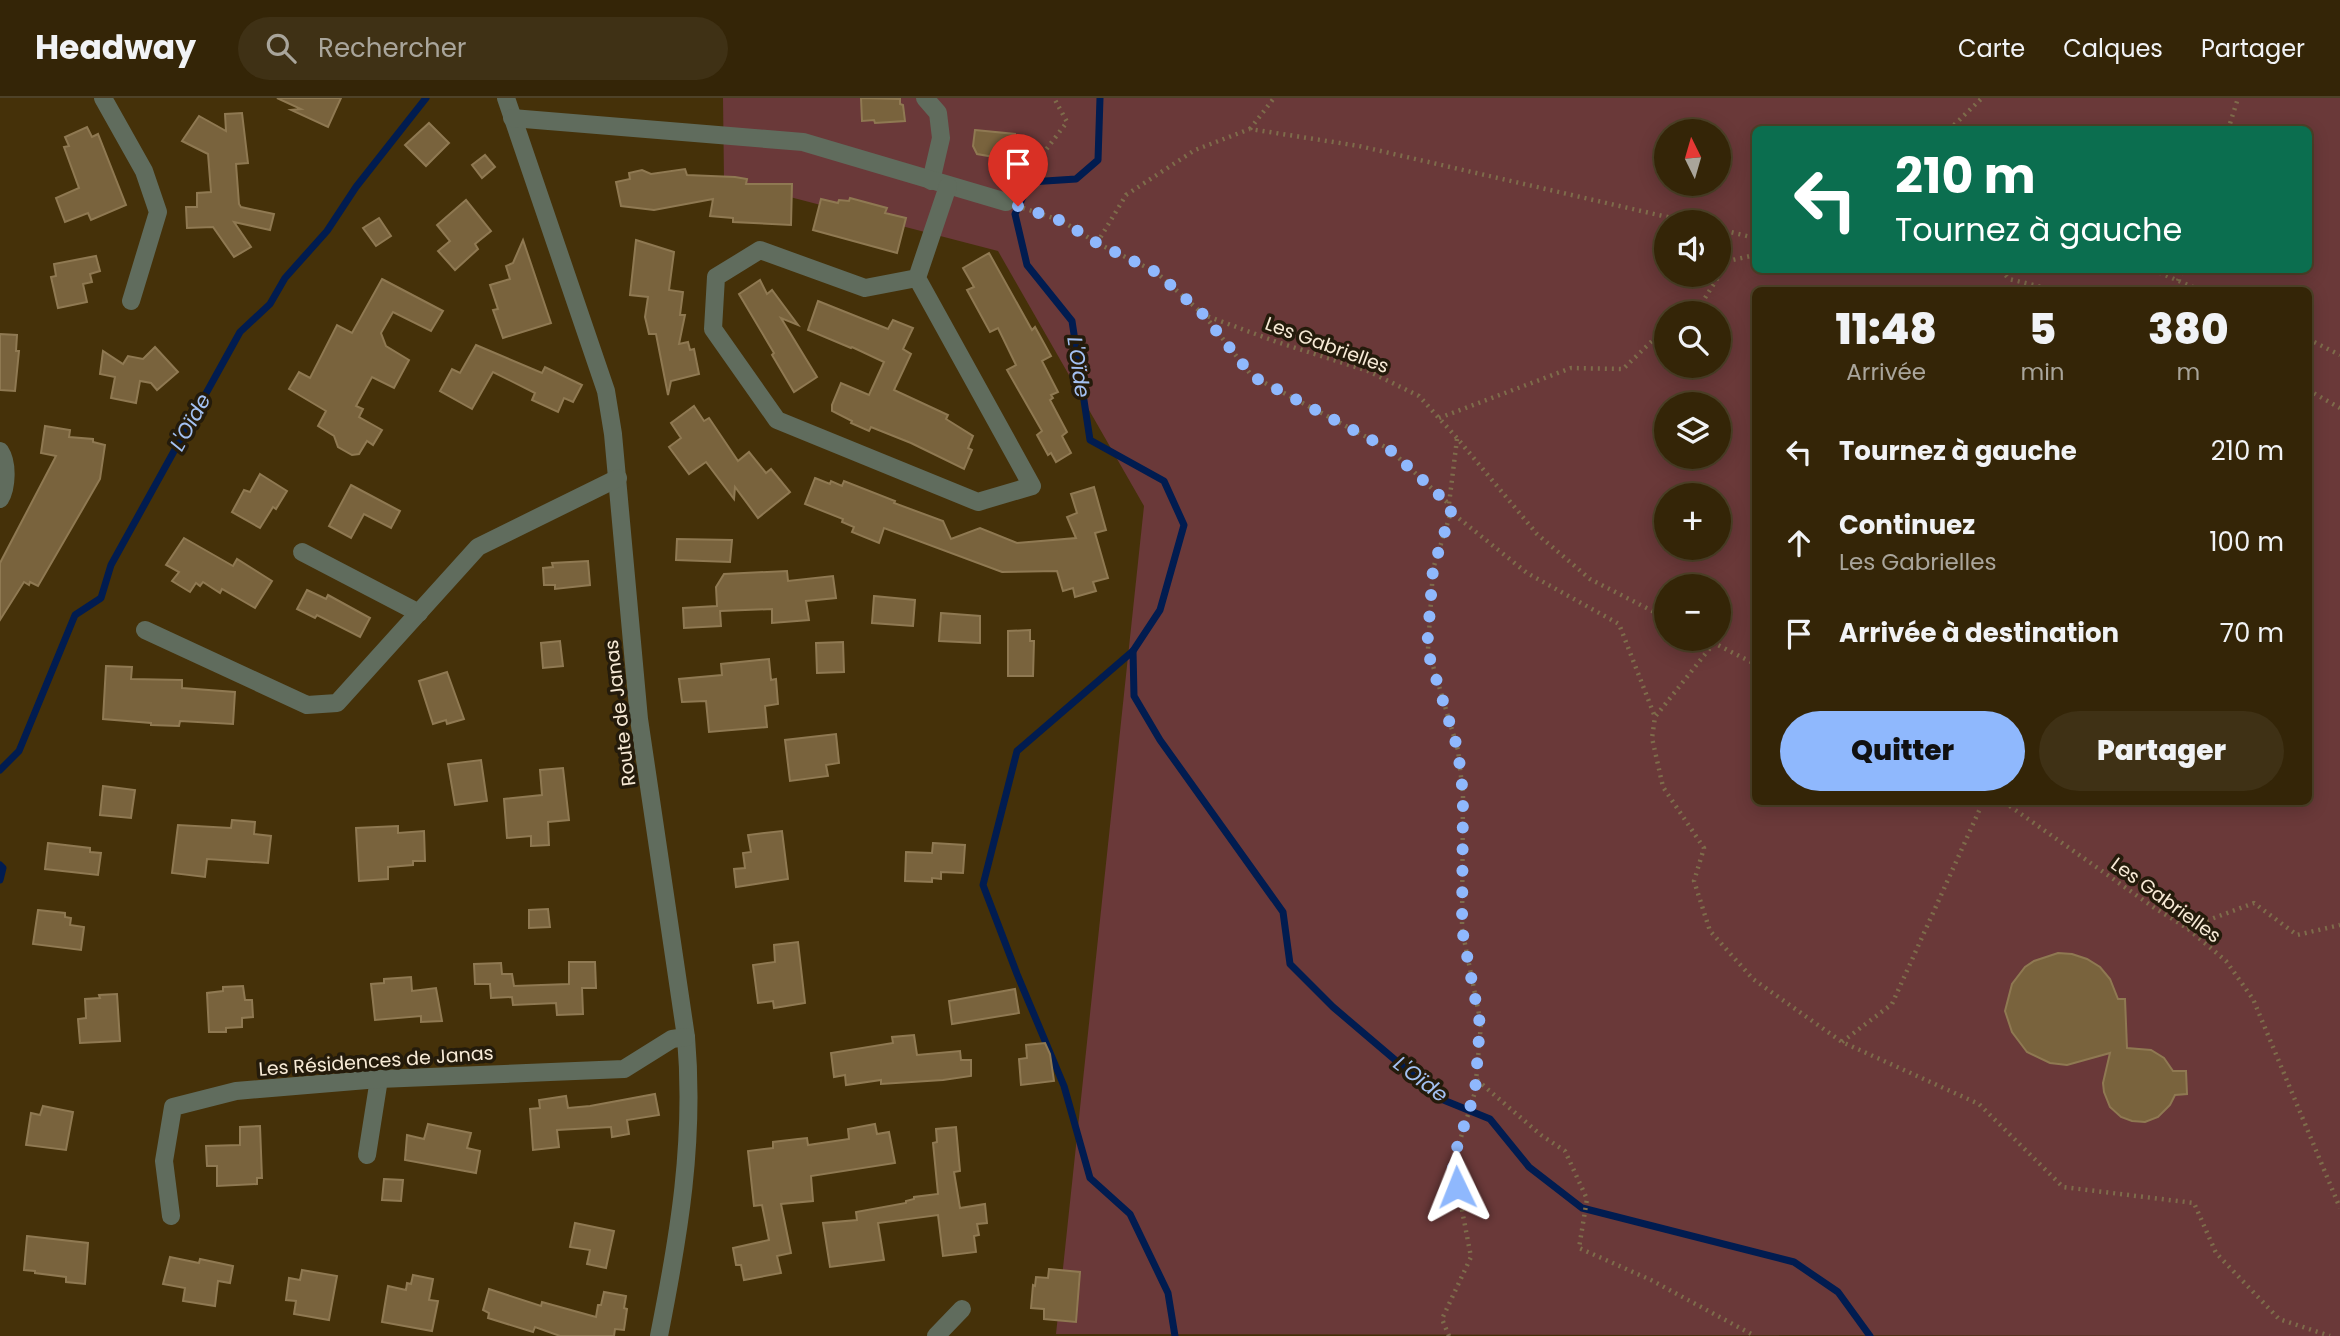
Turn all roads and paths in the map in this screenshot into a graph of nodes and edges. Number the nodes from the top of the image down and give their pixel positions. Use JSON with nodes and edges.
{"nodes":[{"id":1,"x":103,"y":98,"type":"edge"},
{"id":2,"x":506,"y":98,"type":"edge"},
{"id":3,"x":925,"y":98,"type":"edge"},
{"id":4,"x":1054,"y":98,"type":"edge"},
{"id":5,"x":1274,"y":98,"type":"edge"},
{"id":6,"x":1982,"y":98,"type":"edge"},
{"id":7,"x":2238,"y":98,"type":"edge"},
{"id":8,"x":512,"y":118,"type":"junction"},
{"id":9,"x":1953,"y":126,"type":"edge"},
{"id":10,"x":2229,"y":126,"type":"edge"},
{"id":11,"x":1250,"y":129,"type":"junction"},
{"id":12,"x":940,"y":183,"type":"junction"},
{"id":13,"x":1006,"y":202,"type":"junction"},
{"id":14,"x":1654,"y":214,"type":"edge"},
{"id":15,"x":1731,"y":232,"type":"edge"},
{"id":16,"x":1752,"y":236,"type":"edge"},
{"id":17,"x":1097,"y":243,"type":"junction"},
{"id":18,"x":1752,"y":256,"type":"edge"},
{"id":19,"x":2004,"y":273,"type":"edge"},
{"id":20,"x":2160,"y":273,"type":"edge"},
{"id":21,"x":2181,"y":273,"type":"edge"},
{"id":22,"x":918,"y":278,"type":"junction"},
{"id":23,"x":2178,"y":281,"type":"junction"},
{"id":24,"x":2042,"y":287,"type":"edge"},
{"id":25,"x":2193,"y":287,"type":"edge"},
{"id":26,"x":131,"y":301,"type":"dead end"},
{"id":27,"x":1703,"y":301,"type":"edge"},
{"id":28,"x":1204,"y":315,"type":"junction"},
{"id":29,"x":1654,"y":339,"type":"edge"},
{"id":30,"x":2312,"y":341,"type":"edge"},
{"id":31,"x":2340,"y":355,"type":"edge"},
{"id":32,"x":2312,"y":392,"type":"edge"},
{"id":33,"x":2340,"y":408,"type":"edge"},
{"id":34,"x":1438,"y":418,"type":"junction"},
{"id":35,"x":1457,"y":438,"type":"junction"},
{"id":36,"x":0,"y":451,"type":"edge"},
{"id":37,"x":618,"y":478,"type":"junction"},
{"id":38,"x":0,"y":499,"type":"edge"},
{"id":39,"x":1449,"y":504,"type":"junction"},
{"id":40,"x":1451,"y":512,"type":"junction"},
{"id":41,"x":302,"y":552,"type":"dead end"},
{"id":42,"x":419,"y":612,"type":"junction"},
{"id":43,"x":1654,"y":612,"type":"edge"},
{"id":44,"x":145,"y":630,"type":"dead end"},
{"id":45,"x":1708,"y":651,"type":"edge"},
{"id":46,"x":1730,"y":651,"type":"edge"},
{"id":47,"x":1752,"y":662,"type":"edge"},
{"id":48,"x":1655,"y":717,"type":"junction"},
{"id":49,"x":1982,"y":805,"type":"edge"},
{"id":50,"x":2008,"y":805,"type":"edge"},
{"id":51,"x":2340,"y":925,"type":"edge"},
{"id":52,"x":2187,"y":928,"type":"junction"},
{"id":53,"x":686,"y":1037,"type":"junction"},
{"id":54,"x":1842,"y":1042,"type":"junction"},
{"id":55,"x":379,"y":1079,"type":"junction"},
{"id":56,"x":1476,"y":1080,"type":"junction"},
{"id":57,"x":367,"y":1155,"type":"dead end"},
{"id":58,"x":2340,"y":1208,"type":"edge"},
{"id":59,"x":171,"y":1216,"type":"dead end"},
{"id":60,"x":962,"y":1309,"type":"dead end"},
{"id":61,"x":659,"y":1336,"type":"edge"},
{"id":62,"x":936,"y":1336,"type":"edge"},
{"id":63,"x":1449,"y":1336,"type":"edge"},
{"id":64,"x":1755,"y":1336,"type":"edge"},
{"id":65,"x":2330,"y":1336,"type":"edge"}],
"edges":[{"from":1,"to":26,"type":"street"},
{"from":2,"to":8,"type":"street","name":"Route de Janas"},
{"from":3,"to":12,"type":"street"},
{"from":4,"to":13,"type":"path"},
{"from":5,"to":11,"type":"path"},
{"from":6,"to":9,"type":"path"},
{"from":7,"to":10,"type":"path"},
{"from":8,"to":12,"type":"street"},
{"from":8,"to":37,"type":"street","name":"Route de Janas"},
{"from":11,"to":14,"type":"path"},
{"from":11,"to":17,"type":"path"},
{"from":12,"to":13,"type":"street"},
{"from":12,"to":22,"type":"street"},
{"from":13,"to":17,"type":"path","name":"Les Gabrielles"},
{"from":15,"to":16,"type":"path"},
{"from":17,"to":28,"type":"path","name":"Les Gabrielles"},
{"from":18,"to":27,"type":"path"},
{"from":19,"to":24,"type":"path"},
{"from":20,"to":23,"type":"path"},
{"from":21,"to":23,"type":"path"},
{"from":22,"to":22,"type":"street"},
{"from":23,"to":25,"type":"path"},
{"from":28,"to":34,"type":"path","name":"Les Gabrielles"},
{"from":28,"to":39,"type":"path"},
{"from":29,"to":34,"type":"path"},
{"from":30,"to":31,"type":"path"},
{"from":32,"to":33,"type":"path"},
{"from":34,"to":35,"type":"path","name":"Les Gabrielles"},
{"from":35,"to":39,"type":"path"},
{"from":35,"to":43,"type":"path","name":"Les Gabrielles"},
{"from":36,"to":38,"type":"street"},
{"from":37,"to":42,"type":"street"},
{"from":37,"to":53,"type":"street","name":"Route de Janas"},
{"from":39,"to":40,"type":"path"},
{"from":40,"to":48,"type":"path"},
{"from":40,"to":56,"type":"path"},
{"from":41,"to":42,"type":"street"},
{"from":42,"to":44,"type":"street"},
{"from":45,"to":48,"type":"path"},
{"from":46,"to":47,"type":"path"},
{"from":48,"to":54,"type":"path"},
{"from":49,"to":54,"type":"path"},
{"from":50,"to":52,"type":"path","name":"Les Gabrielles"},
{"from":51,"to":52,"type":"path"},
{"from":52,"to":58,"type":"path","name":"Les Gabrielles"},
{"from":53,"to":55,"type":"street","name":"Les Résidences de Janas"},
{"from":53,"to":61,"type":"street","name":"Route de Janas"},
{"from":54,"to":65,"type":"path"},
{"from":55,"to":57,"type":"street"},
{"from":55,"to":59,"type":"street","name":"Les Résidences de Janas"},
{"from":56,"to":63,"type":"path"},
{"from":56,"to":64,"type":"path"},
{"from":60,"to":62,"type":"street"}]}
